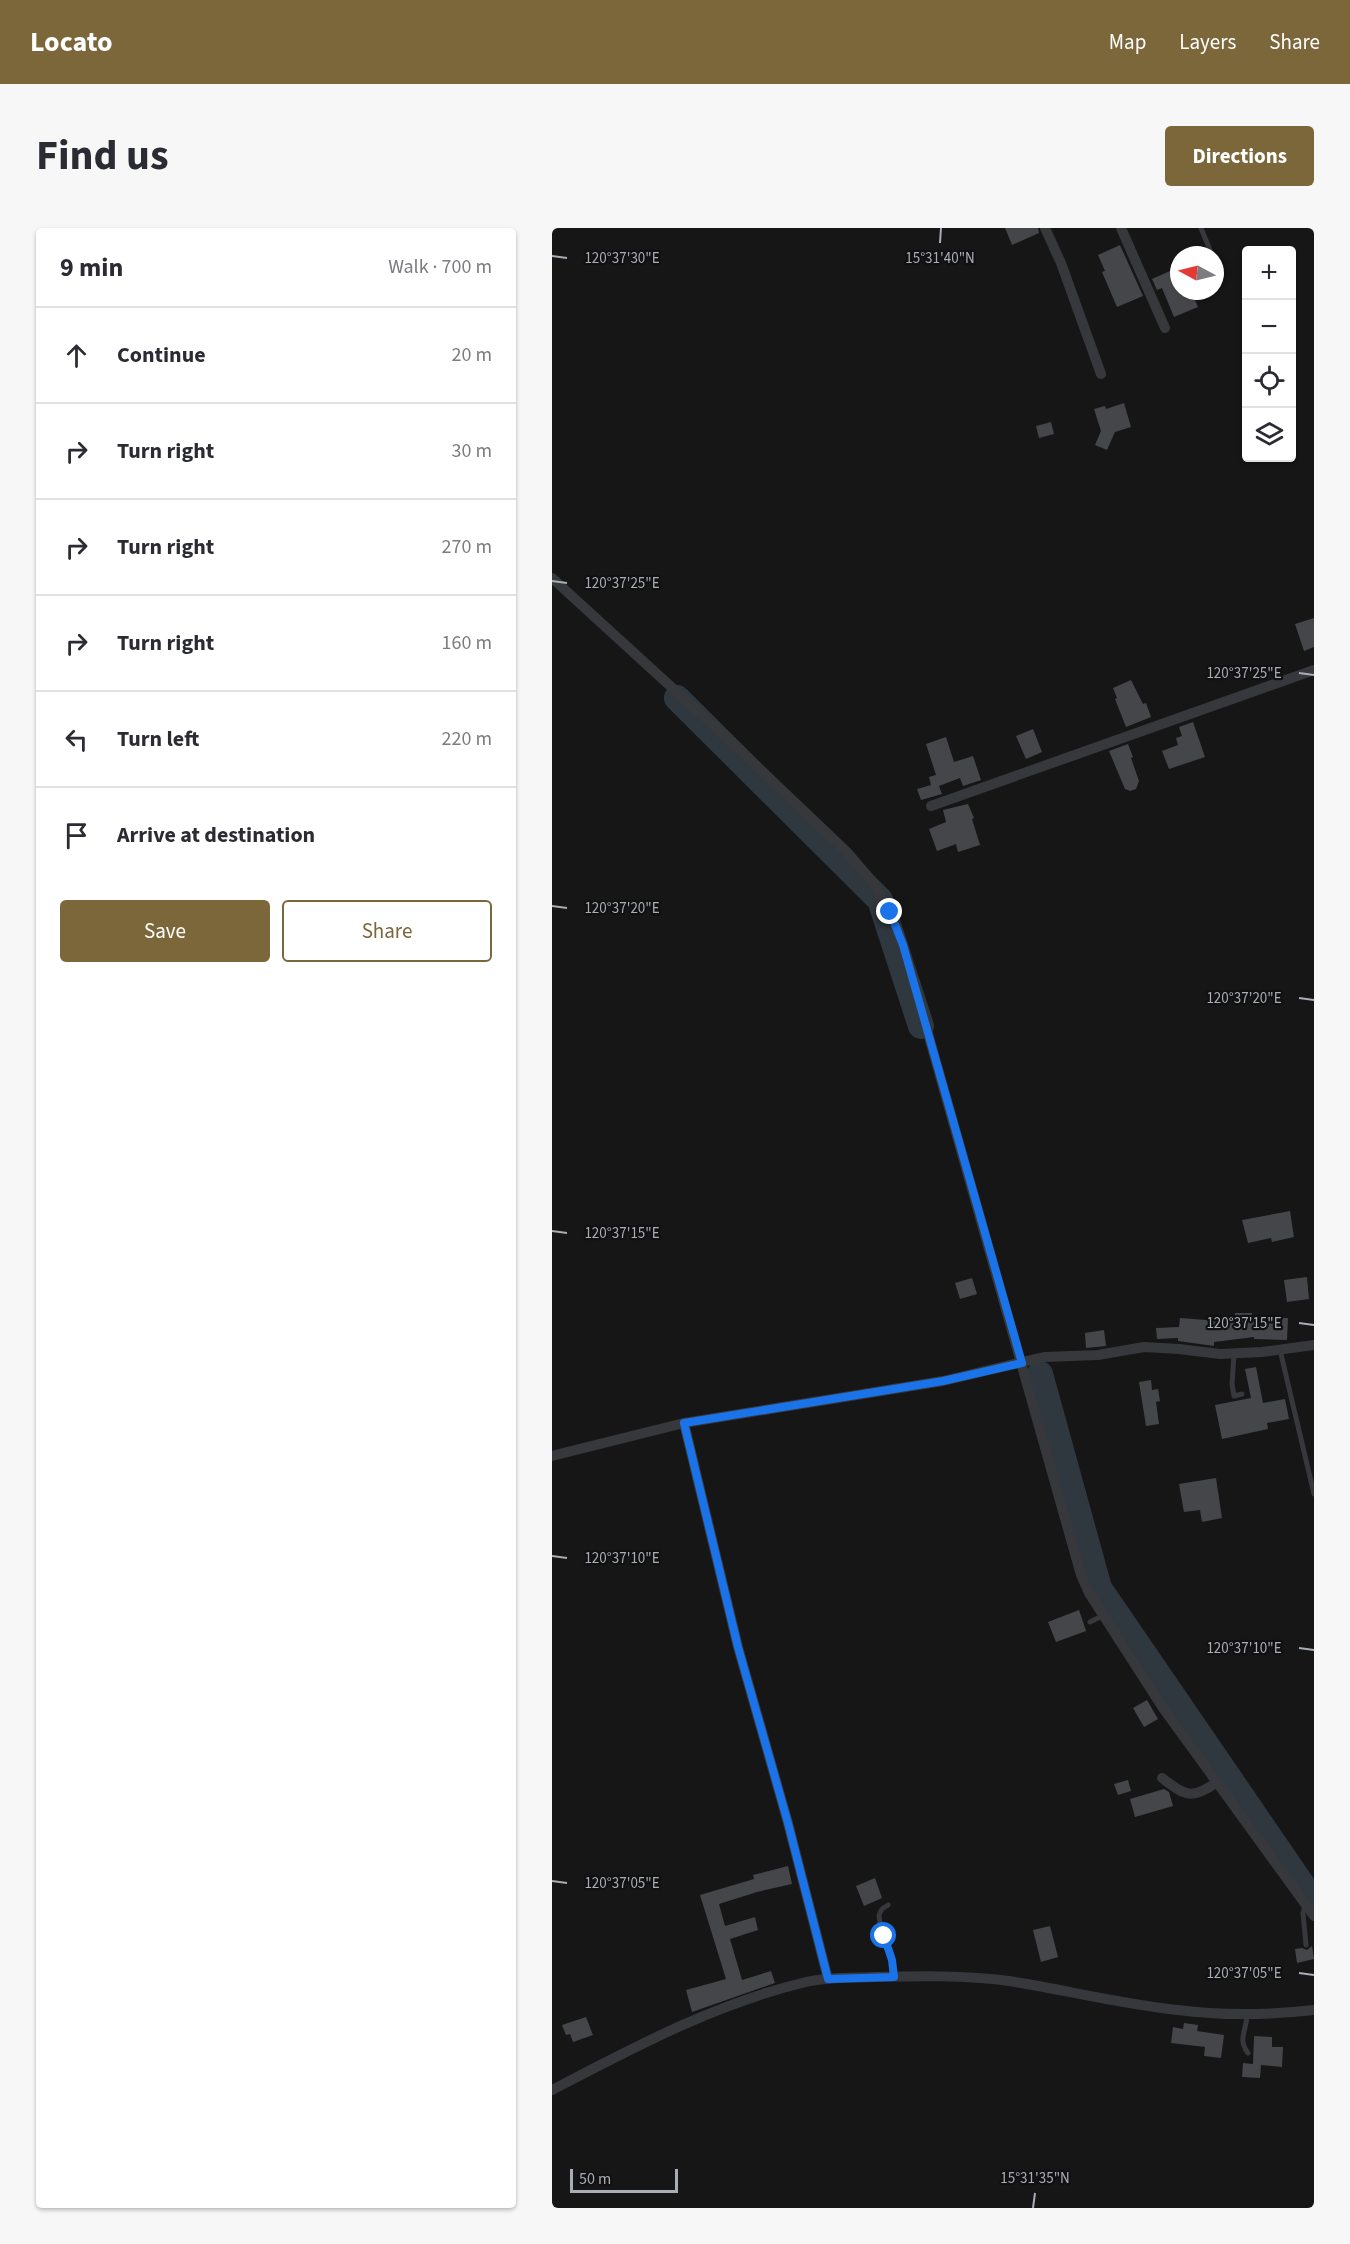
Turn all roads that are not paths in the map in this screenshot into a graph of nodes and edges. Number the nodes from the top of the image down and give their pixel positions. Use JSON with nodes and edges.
{"nodes":[{"id":1,"x":1045,"y":228,"type":"edge"},
{"id":2,"x":1121,"y":228,"type":"edge"},
{"id":3,"x":1201,"y":228,"type":"edge"},
{"id":4,"x":1208,"y":246,"type":"edge"},
{"id":5,"x":1165,"y":328,"type":"dead end"},
{"id":6,"x":1101,"y":374,"type":"dead end"},
{"id":7,"x":552,"y":578,"type":"edge"},
{"id":8,"x":1314,"y":670,"type":"edge"},
{"id":9,"x":931,"y":806,"type":"dead end"},
{"id":10,"x":1314,"y":1345,"type":"edge"},
{"id":11,"x":1280,"y":1350,"type":"junction"},
{"id":12,"x":1234,"y":1353,"type":"junction"},
{"id":13,"x":1022,"y":1363,"type":"junction"},
{"id":14,"x":1242,"y":1395,"type":"dead end"},
{"id":15,"x":684,"y":1423,"type":"junction"},
{"id":16,"x":552,"y":1456,"type":"edge"},
{"id":17,"x":1314,"y":1494,"type":"edge"},
{"id":18,"x":1102,"y":1616,"type":"junction"},
{"id":19,"x":1090,"y":1622,"type":"dead end"},
{"id":20,"x":1161,"y":1778,"type":"dead end"},
{"id":21,"x":1217,"y":1782,"type":"junction"},
{"id":22,"x":1306,"y":1904,"type":"junction"},
{"id":23,"x":888,"y":1905,"type":"dead end"},
{"id":24,"x":1314,"y":1916,"type":"edge"},
{"id":25,"x":1306,"y":1945,"type":"dead end"},
{"id":26,"x":894,"y":1977,"type":"junction"},
{"id":27,"x":828,"y":1979,"type":"junction"},
{"id":28,"x":1314,"y":2010,"type":"edge"},
{"id":29,"x":1247,"y":2014,"type":"junction"},
{"id":30,"x":1248,"y":2053,"type":"dead end"},
{"id":31,"x":552,"y":2090,"type":"edge"}],
"edges":[{"from":1,"to":6,"type":"street"},
{"from":2,"to":5,"type":"street"},
{"from":3,"to":4,"type":"lane"},
{"from":7,"to":13,"type":"street"},
{"from":8,"to":9,"type":"street"},
{"from":10,"to":11,"type":"street"},
{"from":11,"to":12,"type":"street"},
{"from":11,"to":17,"type":"lane"},
{"from":12,"to":13,"type":"street"},
{"from":12,"to":14,"type":"lane"},
{"from":13,"to":15,"type":"street"},
{"from":13,"to":18,"type":"street"},
{"from":15,"to":16,"type":"street"},
{"from":15,"to":27,"type":"street"},
{"from":18,"to":19,"type":"lane"},
{"from":18,"to":21,"type":"street"},
{"from":20,"to":21,"type":"street"},
{"from":21,"to":22,"type":"street"},
{"from":22,"to":24,"type":"street"},
{"from":22,"to":25,"type":"lane"},
{"from":23,"to":26,"type":"lane"},
{"from":26,"to":27,"type":"street"},
{"from":26,"to":29,"type":"street"},
{"from":27,"to":31,"type":"street"},
{"from":28,"to":29,"type":"street"},
{"from":29,"to":30,"type":"lane"}]}
